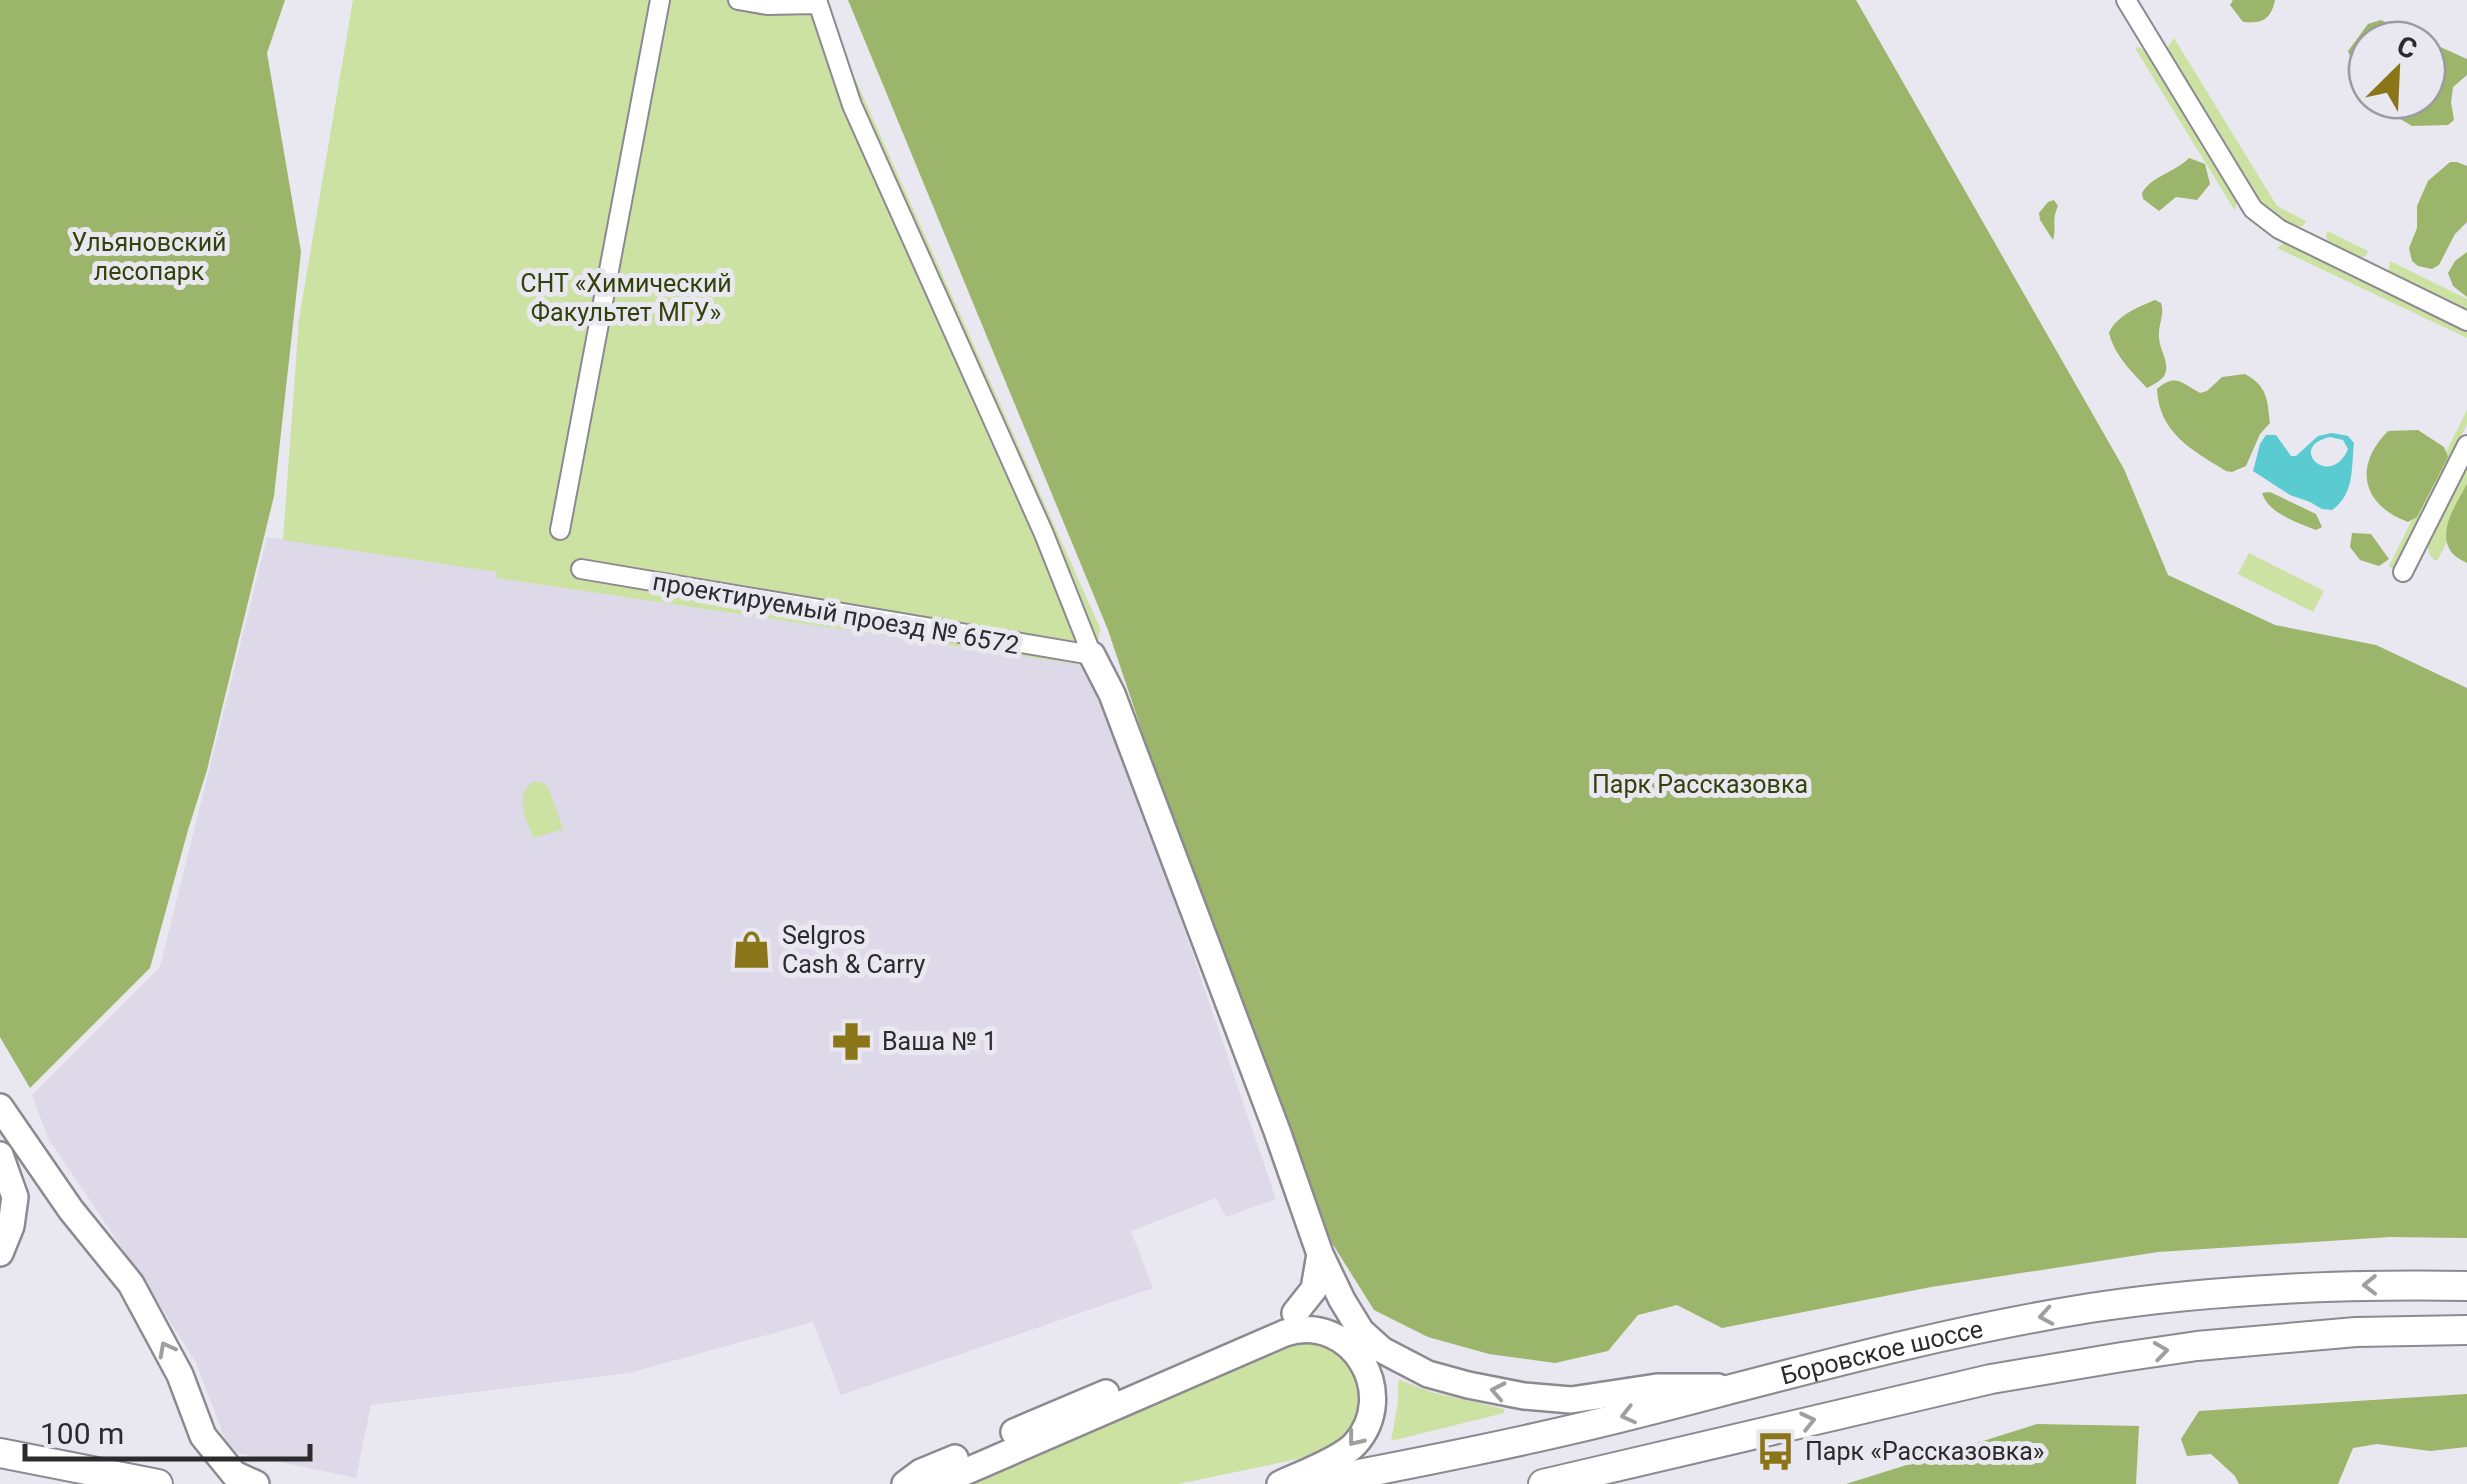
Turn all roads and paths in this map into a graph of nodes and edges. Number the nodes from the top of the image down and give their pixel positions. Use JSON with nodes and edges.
{"nodes":[{"id":1,"x":660,"y":0,"type":"edge"},
{"id":2,"x":738,"y":0,"type":"edge"},
{"id":3,"x":2126,"y":0,"type":"edge"},
{"id":4,"x":817,"y":2,"type":"edge"},
{"id":5,"x":2467,"y":322,"type":"edge"},
{"id":6,"x":2467,"y":445,"type":"edge"},
{"id":7,"x":560,"y":530,"type":"dead end"},
{"id":8,"x":580,"y":569,"type":"dead end"},
{"id":9,"x":2403,"y":572,"type":"dead end"},
{"id":10,"x":1092,"y":655,"type":"junction"},
{"id":11,"x":0,"y":1107,"type":"edge"},
{"id":12,"x":0,"y":1155,"type":"edge"},
{"id":13,"x":0,"y":1253,"type":"edge"},
{"id":14,"x":1320,"y":1254,"type":"junction"},
{"id":15,"x":2467,"y":1286,"type":"edge"},
{"id":16,"x":1295,"y":1314,"type":"junction"},
{"id":17,"x":2467,"y":1330,"type":"edge"},
{"id":18,"x":1361,"y":1331,"type":"junction"},
{"id":19,"x":1733,"y":1386,"type":"junction"},
{"id":20,"x":1070,"y":1418,"type":"junction"},
{"id":21,"x":0,"y":1453,"type":"edge"},
{"id":22,"x":158,"y":1484,"type":"edge"},
{"id":23,"x":256,"y":1484,"type":"edge"},
{"id":24,"x":905,"y":1484,"type":"edge"},
{"id":25,"x":936,"y":1484,"type":"edge"},
{"id":26,"x":1280,"y":1484,"type":"edge"},
{"id":27,"x":1307,"y":1484,"type":"edge"},
{"id":28,"x":1542,"y":1484,"type":"edge"}],
"edges":[{"from":1,"to":7,"type":"street"},
{"from":2,"to":4,"type":"street"},
{"from":3,"to":5,"type":"street"},
{"from":4,"to":10,"type":"street"},
{"from":6,"to":9,"type":"street"},
{"from":8,"to":10,"type":"street","name":"проектируемый проезд № 6572"},
{"from":10,"to":14,"type":"street"},
{"from":23,"to":11,"type":"street","one_way":true},
{"from":12,"to":13,"type":"street"},
{"from":14,"to":16,"type":"street"},
{"from":14,"to":18,"type":"street"},
{"from":15,"to":19,"type":"main road","name":"Боровское шоссе","one_way":true},
{"from":16,"to":18,"type":"street"},
{"from":16,"to":20,"type":"street"},
{"from":28,"to":17,"type":"main road","name":"Боровское шоссе","one_way":true},
{"from":19,"to":18,"type":"street","one_way":true},
{"from":19,"to":27,"type":"main road","name":"Боровское шоссе","one_way":true},
{"from":20,"to":24,"type":"street"},
{"from":20,"to":25,"type":"street"},
{"from":20,"to":26,"type":"street","one_way":true},
{"from":21,"to":22,"type":"main road"}]}
